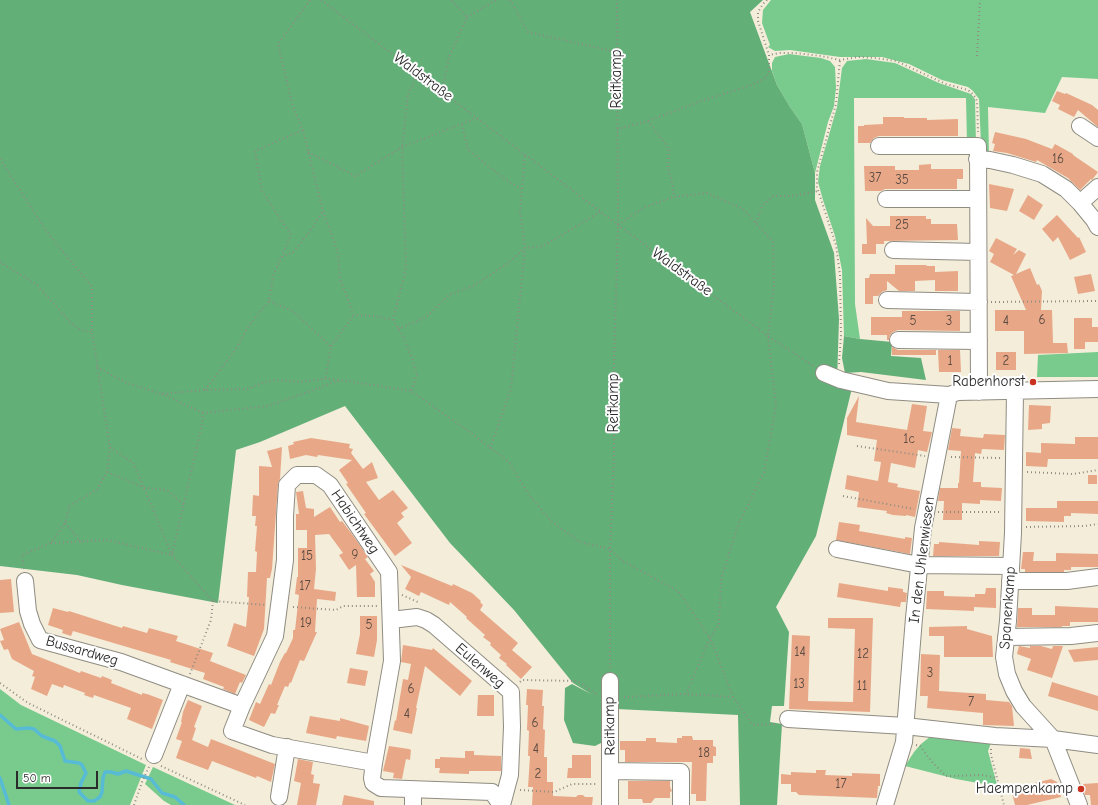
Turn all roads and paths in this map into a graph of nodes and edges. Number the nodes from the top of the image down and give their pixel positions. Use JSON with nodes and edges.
{"nodes":[{"id":1,"x":310,"y":0,"type":"edge"},
{"id":2,"x":322,"y":0,"type":"edge"},
{"id":3,"x":451,"y":0,"type":"edge"},
{"id":4,"x":496,"y":0,"type":"edge"},
{"id":5,"x":510,"y":0,"type":"edge"},
{"id":6,"x":617,"y":0,"type":"edge"},
{"id":7,"x":767,"y":0,"type":"edge"},
{"id":8,"x":980,"y":0,"type":"edge"},
{"id":9,"x":466,"y":17,"type":"junction"},
{"id":10,"x":617,"y":52,"type":"junction"},
{"id":11,"x":769,"y":55,"type":"junction"},
{"id":12,"x":977,"y":56,"type":"dead end"},
{"id":13,"x":840,"y":60,"type":"junction"},
{"id":14,"x":418,"y":74,"type":"junction"},
{"id":15,"x":442,"y":91,"type":"junction"},
{"id":16,"x":477,"y":118,"type":"junction"},
{"id":17,"x":648,"y":121,"type":"junction"},
{"id":18,"x":462,"y":124,"type":"junction"},
{"id":19,"x":1080,"y":126,"type":"dead end"},
{"id":20,"x":617,"y":129,"type":"junction"},
{"id":21,"x":303,"y":130,"type":"junction"},
{"id":22,"x":1098,"y":138,"type":"edge"},
{"id":23,"x":879,"y":146,"type":"dead end"},
{"id":24,"x":402,"y":147,"type":"junction"},
{"id":25,"x":308,"y":152,"type":"junction"},
{"id":26,"x":978,"y":153,"type":"junction"},
{"id":27,"x":525,"y":154,"type":"junction"},
{"id":28,"x":0,"y":159,"type":"edge"},
{"id":29,"x":1098,"y":187,"type":"edge"},
{"id":30,"x":521,"y":189,"type":"junction"},
{"id":31,"x":818,"y":190,"type":"junction"},
{"id":32,"x":674,"y":197,"type":"junction"},
{"id":33,"x":886,"y":199,"type":"dead end"},
{"id":34,"x":977,"y":199,"type":"junction"},
{"id":35,"x":1080,"y":203,"type":"junction"},
{"id":36,"x":323,"y":211,"type":"junction"},
{"id":37,"x":600,"y":212,"type":"junction"},
{"id":38,"x":756,"y":223,"type":"junction"},
{"id":39,"x":618,"y":225,"type":"junction"},
{"id":40,"x":1098,"y":227,"type":"edge"},
{"id":41,"x":525,"y":248,"type":"junction"},
{"id":42,"x":893,"y":250,"type":"dead end"},
{"id":43,"x":978,"y":252,"type":"junction"},
{"id":44,"x":282,"y":257,"type":"junction"},
{"id":45,"x":0,"y":262,"type":"edge"},
{"id":46,"x":887,"y":300,"type":"dead end"},
{"id":47,"x":269,"y":301,"type":"junction"},
{"id":48,"x":1098,"y":301,"type":"edge"},
{"id":49,"x":979,"y":302,"type":"junction"},
{"id":50,"x":354,"y":315,"type":"junction"},
{"id":51,"x":393,"y":320,"type":"junction"},
{"id":52,"x":398,"y":329,"type":"junction"},
{"id":53,"x":92,"y":332,"type":"junction"},
{"id":54,"x":768,"y":336,"type":"junction"},
{"id":55,"x":898,"y":340,"type":"dead end"},
{"id":56,"x":979,"y":341,"type":"junction"},
{"id":57,"x":331,"y":347,"type":"junction"},
{"id":58,"x":98,"y":367,"type":"junction"},
{"id":59,"x":824,"y":373,"type":"joint"},
{"id":60,"x":325,"y":379,"type":"junction"},
{"id":61,"x":341,"y":380,"type":"junction"},
{"id":62,"x":840,"y":380,"type":"junction"},
{"id":63,"x":1098,"y":389,"type":"edge"},
{"id":64,"x":205,"y":390,"type":"junction"},
{"id":65,"x":411,"y":391,"type":"junction"},
{"id":66,"x":1015,"y":391,"type":"junction"},
{"id":67,"x":979,"y":392,"type":"junction"},
{"id":68,"x":161,"y":394,"type":"junction"},
{"id":69,"x":949,"y":396,"type":"junction"},
{"id":70,"x":203,"y":414,"type":"junction"},
{"id":71,"x":110,"y":447,"type":"junction"},
{"id":72,"x":490,"y":448,"type":"junction"},
{"id":73,"x":1098,"y":470,"type":"edge"},
{"id":74,"x":1013,"y":471,"type":"junction"},
{"id":75,"x":107,"y":472,"type":"junction"},
{"id":76,"x":145,"y":488,"type":"junction"},
{"id":77,"x":184,"y":505,"type":"junction"},
{"id":78,"x":65,"y":523,"type":"junction"},
{"id":79,"x":1098,"y":524,"type":"edge"},
{"id":80,"x":1013,"y":528,"type":"junction"},
{"id":81,"x":81,"y":542,"type":"junction"},
{"id":82,"x":51,"y":543,"type":"junction"},
{"id":83,"x":610,"y":549,"type":"junction"},
{"id":84,"x":836,"y":549,"type":"dead end"},
{"id":85,"x":172,"y":555,"type":"junction"},
{"id":86,"x":919,"y":565,"type":"junction"},
{"id":87,"x":1011,"y":574,"type":"junction"},
{"id":88,"x":1098,"y":577,"type":"edge"},
{"id":89,"x":25,"y":581,"type":"joint"},
{"id":90,"x":390,"y":590,"type":"junction"},
{"id":91,"x":213,"y":601,"type":"junction"},
{"id":92,"x":278,"y":606,"type":"junction"},
{"id":93,"x":391,"y":613,"type":"junction"},
{"id":94,"x":419,"y":618,"type":"junction"},
{"id":95,"x":1098,"y":633,"type":"edge"},
{"id":96,"x":1006,"y":637,"type":"junction"},
{"id":97,"x":710,"y":638,"type":"junction"},
{"id":98,"x":610,"y":681,"type":"joint"},
{"id":99,"x":0,"y":683,"type":"edge"},
{"id":100,"x":182,"y":684,"type":"junction"},
{"id":101,"x":511,"y":692,"type":"junction"},
{"id":102,"x":686,"y":694,"type":"junction"},
{"id":103,"x":733,"y":697,"type":"junction"},
{"id":104,"x":609,"y":698,"type":"junction"},
{"id":105,"x":242,"y":706,"type":"junction"},
{"id":106,"x":788,"y":719,"type":"joint"},
{"id":107,"x":904,"y":734,"type":"junction"},
{"id":108,"x":995,"y":736,"type":"junction"},
{"id":109,"x":1052,"y":739,"type":"junction"},
{"id":110,"x":1098,"y":745,"type":"edge"},
{"id":111,"x":287,"y":747,"type":"junction"},
{"id":112,"x":152,"y":760,"type":"junction"},
{"id":113,"x":374,"y":763,"type":"junction"},
{"id":114,"x":147,"y":770,"type":"dead end"},
{"id":115,"x":611,"y":778,"type":"junction"},
{"id":116,"x":997,"y":778,"type":"junction"},
{"id":117,"x":520,"y":790,"type":"dead end"},
{"id":118,"x":279,"y":797,"type":"dead end"},
{"id":119,"x":413,"y":797,"type":"edge"},
{"id":120,"x":134,"y":805,"type":"edge"},
{"id":121,"x":245,"y":805,"type":"edge"},
{"id":122,"x":502,"y":805,"type":"edge"},
{"id":123,"x":610,"y":805,"type":"edge"},
{"id":124,"x":680,"y":805,"type":"edge"},
{"id":125,"x":885,"y":805,"type":"edge"},
{"id":126,"x":1004,"y":805,"type":"edge"},
{"id":127,"x":1079,"y":805,"type":"edge"}],
"edges":[{"from":1,"to":21,"type":"path"},
{"from":2,"to":14,"type":"path","name":"Waldstraße"},
{"from":3,"to":9,"type":"path"},
{"from":4,"to":9,"type":"path"},
{"from":5,"to":10,"type":"path"},
{"from":6,"to":10,"type":"path","name":"Reitkamp"},
{"from":7,"to":11,"type":"path"},
{"from":8,"to":12,"type":"path"},
{"from":9,"to":15,"type":"path"},
{"from":10,"to":20,"type":"path","name":"Reitkamp"},
{"from":11,"to":13,"type":"path"},
{"from":11,"to":17,"type":"path"},
{"from":13,"to":26,"type":"path"},
{"from":13,"to":31,"type":"path"},
{"from":14,"to":15,"type":"path","name":"Waldstraße"},
{"from":14,"to":24,"type":"path"},
{"from":15,"to":16,"type":"path","name":"Waldstraße"},
{"from":16,"to":18,"type":"path"},
{"from":16,"to":27,"type":"path","name":"Waldstraße"},
{"from":17,"to":20,"type":"path"},
{"from":17,"to":32,"type":"path"},
{"from":18,"to":24,"type":"path"},
{"from":18,"to":30,"type":"path"},
{"from":19,"to":22,"type":"street"},
{"from":20,"to":39,"type":"path","name":"Reitkamp"},
{"from":21,"to":25,"type":"path"},
{"from":21,"to":44,"type":"path"},
{"from":23,"to":26,"type":"street"},
{"from":24,"to":25,"type":"path"},
{"from":24,"to":51,"type":"path"},
{"from":25,"to":36,"type":"path"},
{"from":26,"to":34,"type":"street"},
{"from":26,"to":35,"type":"street"},
{"from":27,"to":30,"type":"path"},
{"from":27,"to":37,"type":"path","name":"Waldstraße"},
{"from":28,"to":53,"type":"path"},
{"from":29,"to":35,"type":"street"},
{"from":30,"to":41,"type":"path"},
{"from":31,"to":38,"type":"path"},
{"from":31,"to":62,"type":"path"},
{"from":32,"to":38,"type":"path"},
{"from":32,"to":39,"type":"path"},
{"from":33,"to":34,"type":"street"},
{"from":34,"to":43,"type":"street"},
{"from":35,"to":40,"type":"street"},
{"from":36,"to":44,"type":"path"},
{"from":36,"to":50,"type":"path"},
{"from":37,"to":39,"type":"path","name":"Waldstraße"},
{"from":37,"to":41,"type":"path"},
{"from":38,"to":54,"type":"path"},
{"from":39,"to":54,"type":"path","name":"Waldstraße"},
{"from":39,"to":83,"type":"path","name":"Reitkamp"},
{"from":41,"to":52,"type":"path"},
{"from":41,"to":72,"type":"path"},
{"from":42,"to":43,"type":"street"},
{"from":43,"to":49,"type":"street"},
{"from":44,"to":47,"type":"path"},
{"from":45,"to":53,"type":"path"},
{"from":46,"to":49,"type":"street"},
{"from":47,"to":57,"type":"path"},
{"from":47,"to":64,"type":"path"},
{"from":48,"to":49,"type":"path"},
{"from":49,"to":56,"type":"street"},
{"from":50,"to":51,"type":"path"},
{"from":50,"to":57,"type":"path"},
{"from":51,"to":52,"type":"path"},
{"from":52,"to":65,"type":"path"},
{"from":53,"to":58,"type":"path"},
{"from":54,"to":59,"type":"path","name":"Waldstraße"},
{"from":54,"to":97,"type":"path"},
{"from":55,"to":56,"type":"street"},
{"from":56,"to":67,"type":"street"},
{"from":57,"to":60,"type":"path"},
{"from":58,"to":68,"type":"path"},
{"from":58,"to":71,"type":"path"},
{"from":59,"to":62,"type":"street"},
{"from":60,"to":61,"type":"path"},
{"from":60,"to":64,"type":"path"},
{"from":61,"to":65,"type":"path"},
{"from":61,"to":70,"type":"path"},
{"from":62,"to":69,"type":"street"},
{"from":63,"to":66,"type":"street"},
{"from":64,"to":68,"type":"path"},
{"from":65,"to":72,"type":"path"},
{"from":66,"to":67,"type":"street"},
{"from":66,"to":74,"type":"street","name":"Spanenkamp"},
{"from":67,"to":69,"type":"street"},
{"from":68,"to":70,"type":"path"},
{"from":69,"to":86,"type":"street","name":"In den Uhlenwiesen"},
{"from":70,"to":77,"type":"path"},
{"from":71,"to":75,"type":"path"},
{"from":71,"to":76,"type":"path"},
{"from":72,"to":83,"type":"path"},
{"from":73,"to":74,"type":"path"},
{"from":74,"to":80,"type":"street","name":"Spanenkamp"},
{"from":75,"to":76,"type":"path"},
{"from":75,"to":78,"type":"path"},
{"from":76,"to":77,"type":"path"},
{"from":76,"to":85,"type":"path"},
{"from":77,"to":85,"type":"path"},
{"from":78,"to":81,"type":"path"},
{"from":78,"to":82,"type":"path"},
{"from":79,"to":80,"type":"path"},
{"from":80,"to":87,"type":"street","name":"Spanenkamp"},
{"from":81,"to":82,"type":"path"},
{"from":81,"to":85,"type":"path"},
{"from":82,"to":89,"type":"path"},
{"from":83,"to":97,"type":"path"},
{"from":83,"to":98,"type":"path","name":"Reitkamp"},
{"from":84,"to":86,"type":"street"},
{"from":85,"to":91,"type":"path"},
{"from":86,"to":87,"type":"street"},
{"from":86,"to":107,"type":"street","name":"In den Uhlenwiesen"},
{"from":87,"to":88,"type":"street"},
{"from":87,"to":96,"type":"street","name":"Spanenkamp"},
{"from":89,"to":100,"type":"street","name":"Bussardweg"},
{"from":90,"to":92,"type":"street","name":"Habichtweg"},
{"from":90,"to":93,"type":"street","name":"Habichtweg"},
{"from":90,"to":94,"type":"path"},
{"from":91,"to":92,"type":"path"},
{"from":91,"to":100,"type":"path"},
{"from":92,"to":93,"type":"path"},
{"from":92,"to":105,"type":"street","name":"Habichtweg"},
{"from":93,"to":94,"type":"street"},
{"from":93,"to":113,"type":"street","name":"Habichtweg"},
{"from":94,"to":101,"type":"street","name":"Eulenweg"},
{"from":95,"to":96,"type":"street"},
{"from":96,"to":109,"type":"street","name":"Spanenkamp"},
{"from":97,"to":102,"type":"path"},
{"from":97,"to":103,"type":"path"},
{"from":98,"to":104,"type":"street","name":"Reitkamp"},
{"from":99,"to":112,"type":"path"},
{"from":100,"to":105,"type":"street","name":"Bussardweg"},
{"from":100,"to":112,"type":"street"},
{"from":101,"to":104,"type":"path"},
{"from":101,"to":122,"type":"street","name":"Eulenweg"},
{"from":102,"to":103,"type":"path"},
{"from":102,"to":104,"type":"path"},
{"from":103,"to":106,"type":"path"},
{"from":104,"to":115,"type":"street","name":"Reitkamp"},
{"from":105,"to":111,"type":"street"},
{"from":106,"to":107,"type":"street"},
{"from":107,"to":108,"type":"street"},
{"from":107,"to":116,"type":"path"},
{"from":107,"to":125,"type":"street","name":"In den Uhlenwiesen"},
{"from":108,"to":109,"type":"street"},
{"from":108,"to":116,"type":"path"},
{"from":109,"to":110,"type":"street"},
{"from":109,"to":127,"type":"street","name":"Spanenkamp"},
{"from":111,"to":113,"type":"street"},
{"from":111,"to":118,"type":"street"},
{"from":112,"to":121,"type":"path"},
{"from":113,"to":119,"type":"street"},
{"from":114,"to":120,"type":"path"},
{"from":115,"to":117,"type":"path"},
{"from":115,"to":123,"type":"street","name":"Reitkamp"},
{"from":115,"to":124,"type":"street"},
{"from":116,"to":126,"type":"path"},
{"from":119,"to":122,"type":"street"}]}
